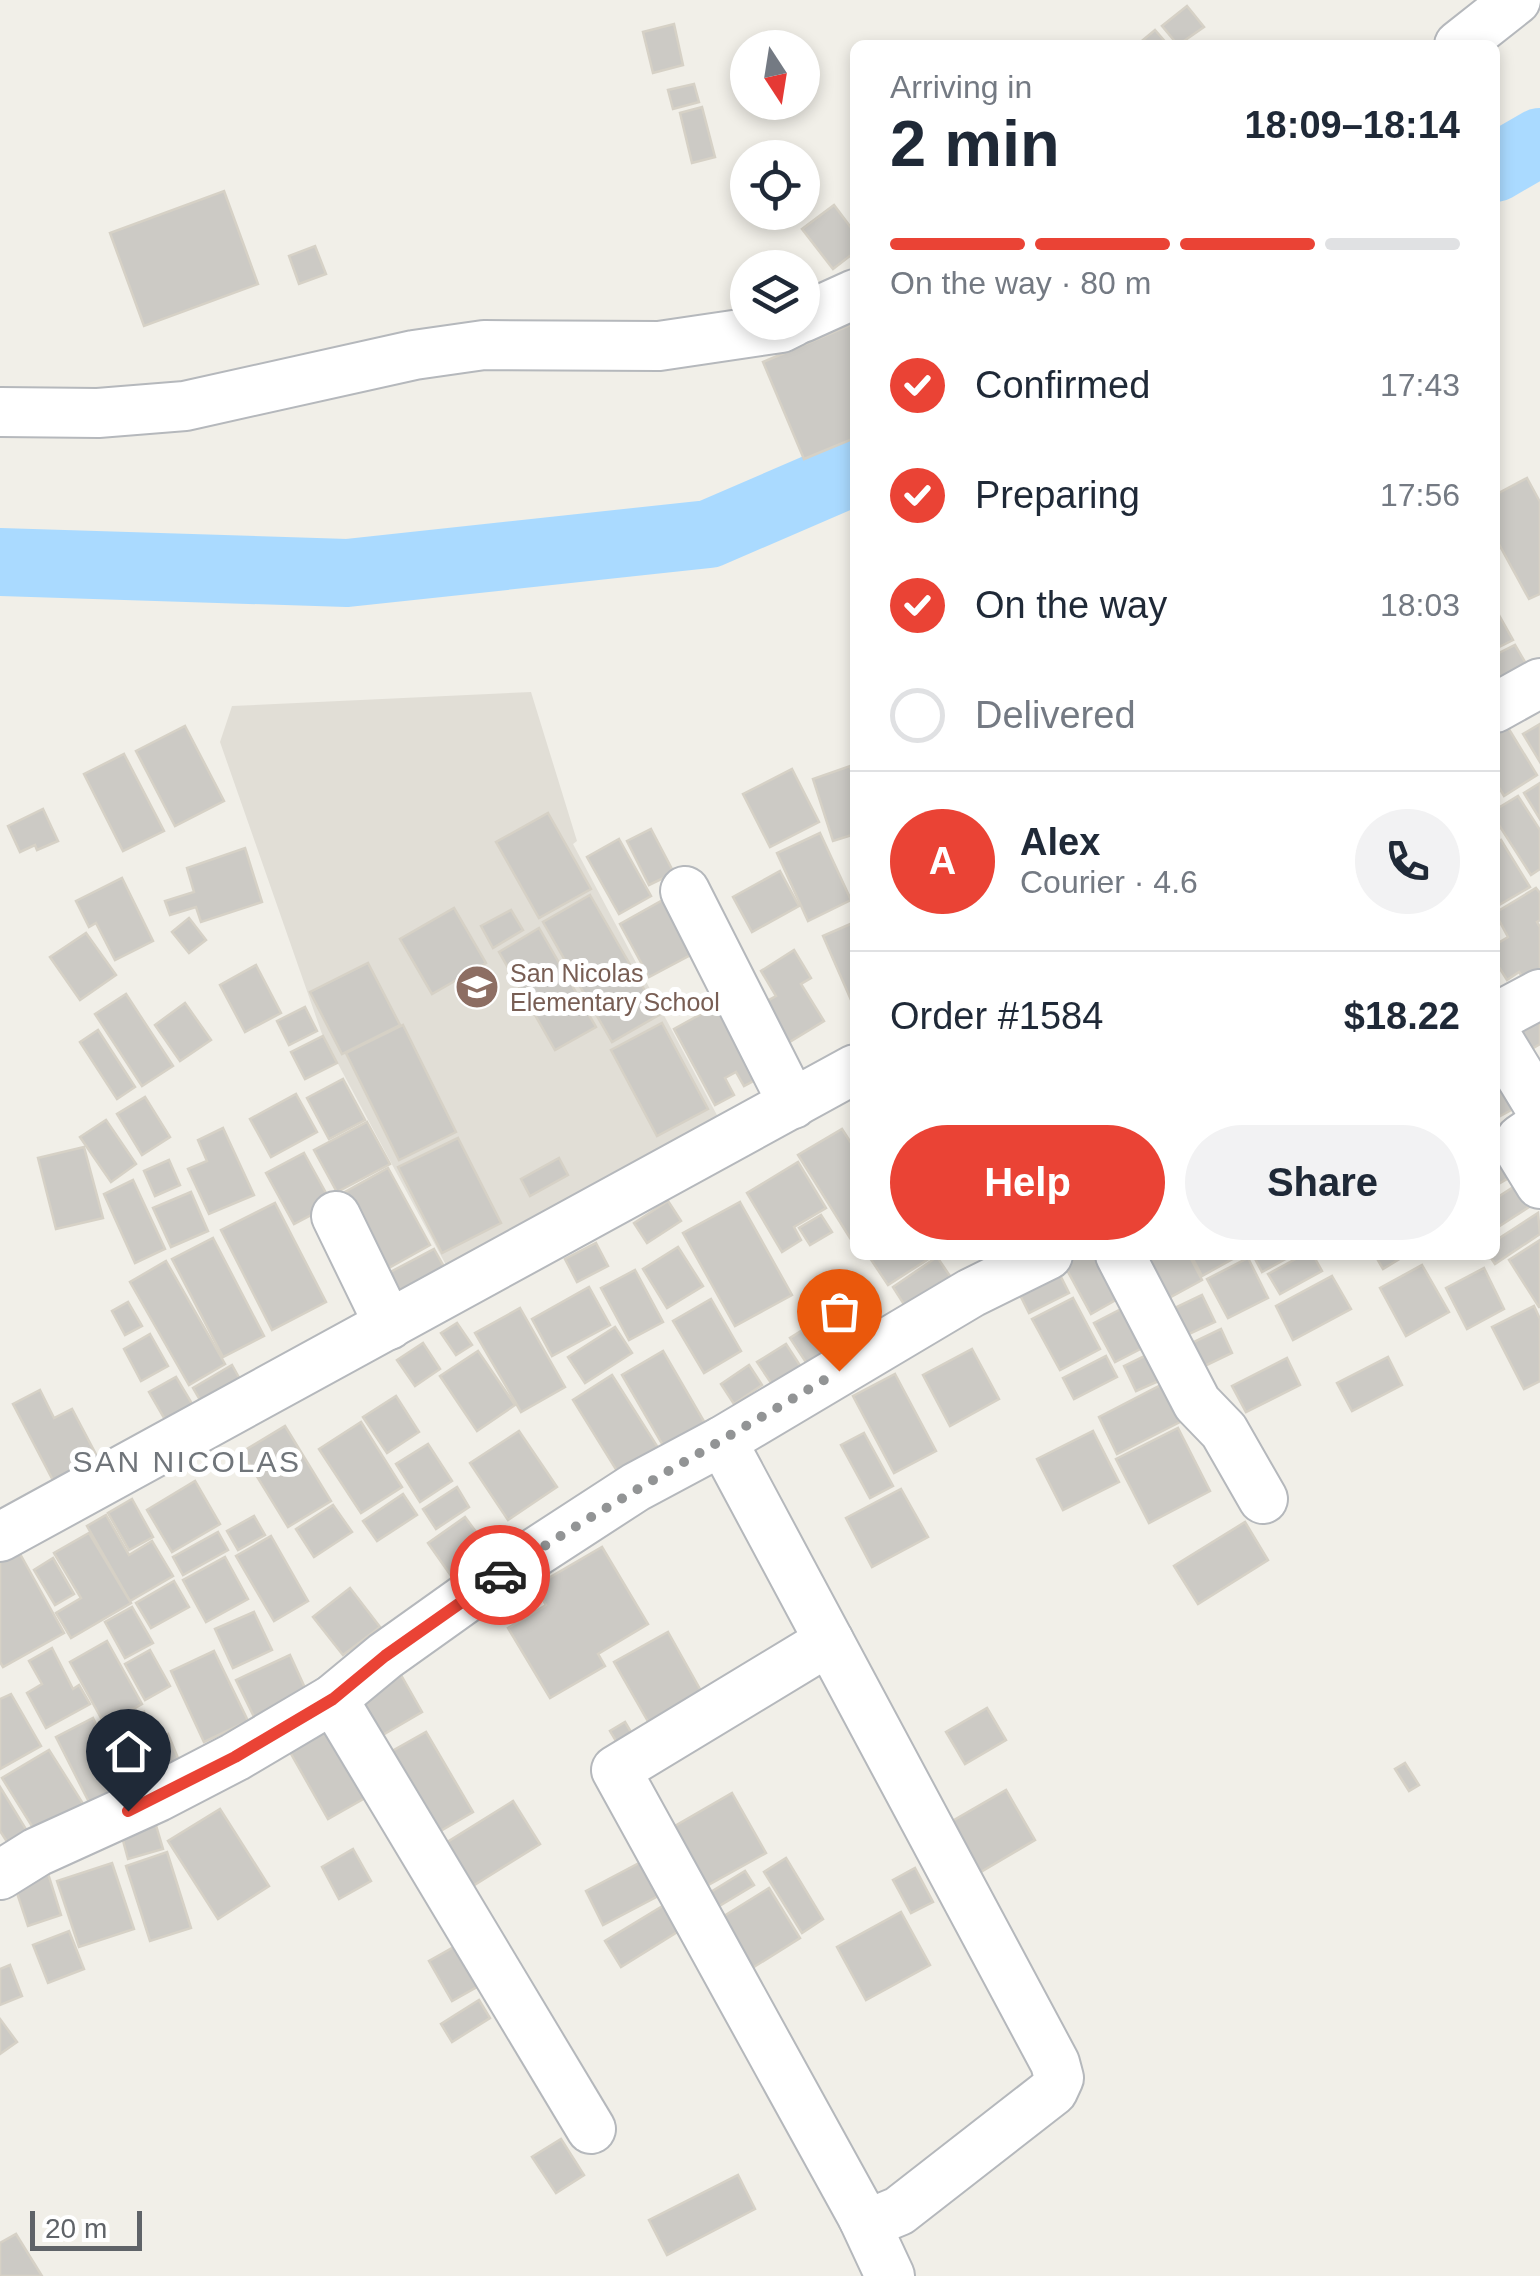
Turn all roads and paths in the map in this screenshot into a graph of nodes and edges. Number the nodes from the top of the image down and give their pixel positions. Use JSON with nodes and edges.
{"nodes":[{"id":1,"x":1516,"y":0,"type":"edge"},
{"id":2,"x":1465,"y":40,"type":"edge"},
{"id":3,"x":850,"y":296,"type":"edge"},
{"id":4,"x":820,"y":310,"type":"edge"},
{"id":5,"x":730,"y":336,"type":"edge"},
{"id":6,"x":0,"y":412,"type":"edge"},
{"id":7,"x":1540,"y":683,"type":"edge"},
{"id":8,"x":1500,"y":705,"type":"edge"},
{"id":9,"x":685,"y":891,"type":"dead end"},
{"id":10,"x":1540,"y":994,"type":"edge"},
{"id":11,"x":1500,"y":1015,"type":"edge"},
{"id":12,"x":1500,"y":1042,"type":"edge"},
{"id":13,"x":850,"y":1072,"type":"edge"},
{"id":14,"x":792,"y":1104,"type":"junction"},
{"id":15,"x":1540,"y":1108,"type":"edge"},
{"id":16,"x":1540,"y":1126,"type":"edge"},
{"id":17,"x":1540,"y":1184,"type":"edge"},
{"id":18,"x":336,"y":1216,"type":"dead end"},
{"id":19,"x":1038,"y":1260,"type":"edge"},
{"id":20,"x":1123,"y":1260,"type":"edge"},
{"id":21,"x":389,"y":1325,"type":"junction"},
{"id":22,"x":722,"y":1441,"type":"junction"},
{"id":23,"x":1263,"y":1499,"type":"dead end"},
{"id":24,"x":0,"y":1538,"type":"edge"},
{"id":25,"x":829,"y":1641,"type":"junction"},
{"id":26,"x":333,"y":1699,"type":"junction"},
{"id":27,"x":0,"y":1875,"type":"edge"},
{"id":28,"x":591,"y":2129,"type":"dead end"},
{"id":29,"x":862,"y":2218,"type":"junction"},
{"id":30,"x":890,"y":2276,"type":"edge"}],
"edges":[{"from":1,"to":2,"type":"street"},
{"from":3,"to":4,"type":"street"},
{"from":5,"to":6,"type":"street"},
{"from":7,"to":8,"type":"street"},
{"from":9,"to":14,"type":"street"},
{"from":10,"to":11,"type":"street"},
{"from":12,"to":15,"type":"street"},
{"from":13,"to":14,"type":"street"},
{"from":14,"to":21,"type":"street"},
{"from":16,"to":17,"type":"street"},
{"from":18,"to":21,"type":"street"},
{"from":19,"to":22,"type":"street"},
{"from":20,"to":23,"type":"street"},
{"from":21,"to":24,"type":"street"},
{"from":22,"to":25,"type":"street"},
{"from":22,"to":26,"type":"street"},
{"from":25,"to":29,"type":"street"},
{"from":25,"to":29,"type":"street"},
{"from":26,"to":27,"type":"street"},
{"from":26,"to":28,"type":"street"},
{"from":29,"to":30,"type":"street"}]}
